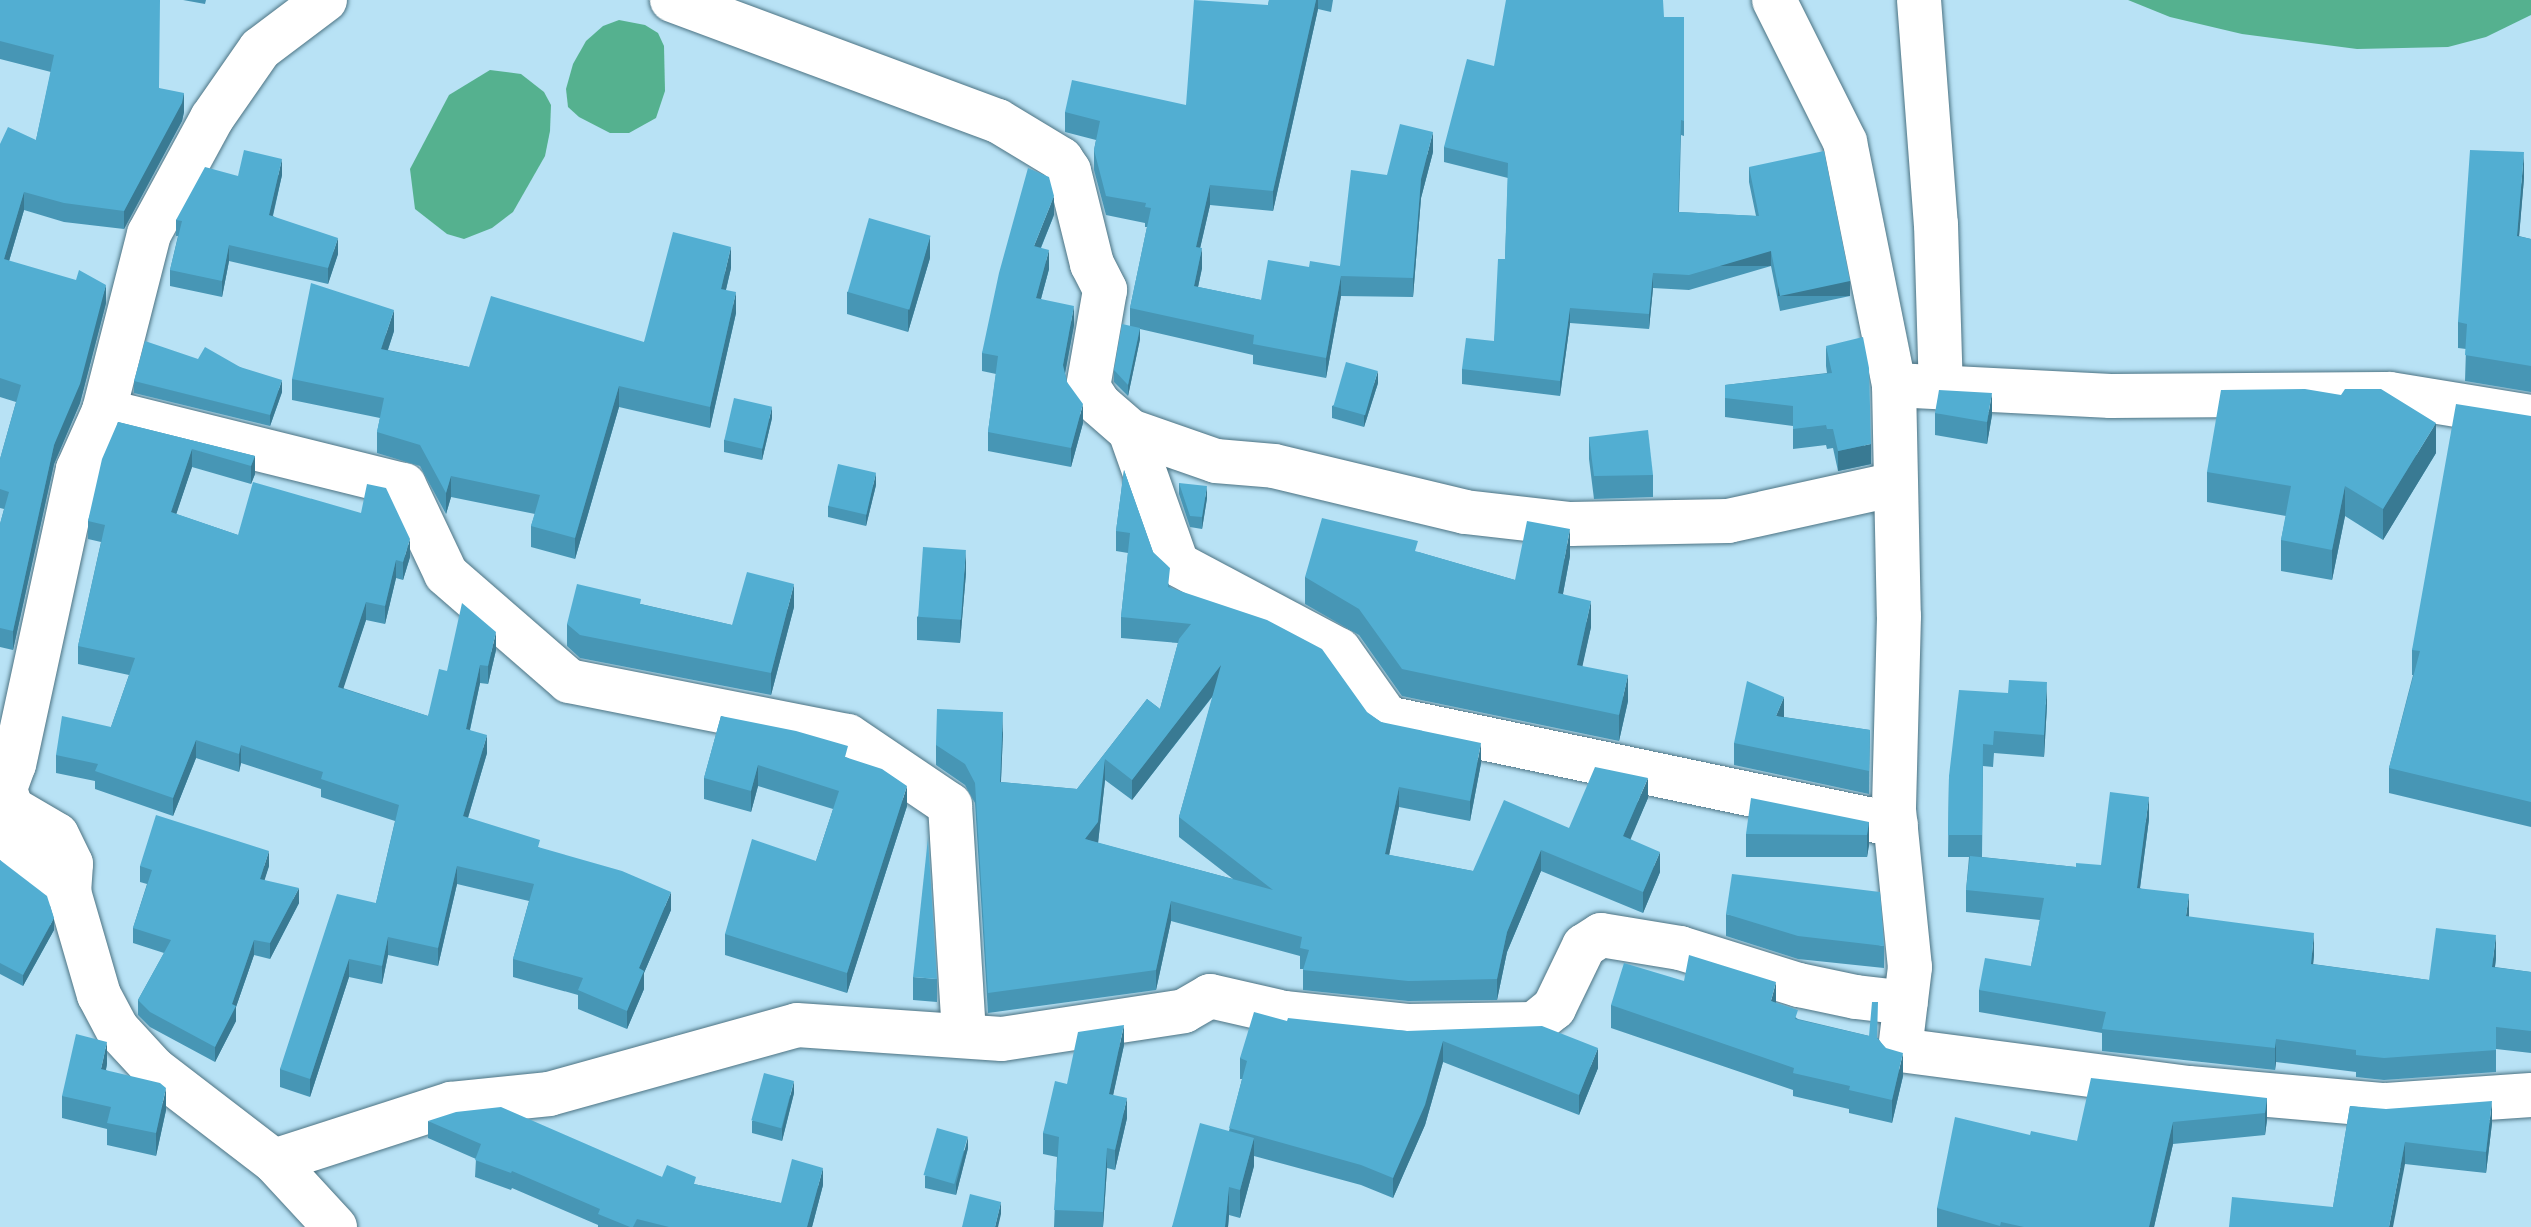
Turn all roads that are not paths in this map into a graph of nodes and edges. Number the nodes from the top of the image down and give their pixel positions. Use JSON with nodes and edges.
{"nodes":[{"id":1,"x":325,"y":0,"type":"edge"},
{"id":2,"x":672,"y":0,"type":"edge"},
{"id":3,"x":1774,"y":0,"type":"edge"},
{"id":4,"x":1919,"y":0,"type":"edge"},
{"id":5,"x":1894,"y":385,"type":"junction"},
{"id":6,"x":1941,"y":388,"type":"junction"},
{"id":7,"x":104,"y":411,"type":"junction"},
{"id":8,"x":2531,"y":417,"type":"edge"},
{"id":9,"x":1130,"y":431,"type":"junction"},
{"id":10,"x":1896,"y":484,"type":"junction"},
{"id":11,"x":1896,"y":825,"type":"junction"},
{"id":12,"x":0,"y":843,"type":"edge"},
{"id":13,"x":69,"y":892,"type":"junction"},
{"id":14,"x":1906,"y":1003,"type":"junction"},
{"id":15,"x":964,"y":1036,"type":"junction"},
{"id":16,"x":2531,"y":1095,"type":"edge"},
{"id":17,"x":274,"y":1161,"type":"junction"},
{"id":18,"x":335,"y":1227,"type":"edge"}],
"edges":[{"from":1,"to":7,"type":"street"},
{"from":2,"to":9,"type":"street"},
{"from":3,"to":5,"type":"street"},
{"from":4,"to":6,"type":"street"},
{"from":5,"to":6,"type":"street"},
{"from":5,"to":10,"type":"street"},
{"from":6,"to":8,"type":"street"},
{"from":7,"to":13,"type":"street"},
{"from":7,"to":15,"type":"street"},
{"from":9,"to":10,"type":"street"},
{"from":9,"to":11,"type":"street"},
{"from":10,"to":11,"type":"street"},
{"from":11,"to":14,"type":"street"},
{"from":12,"to":13,"type":"street"},
{"from":13,"to":17,"type":"street"},
{"from":14,"to":15,"type":"street"},
{"from":14,"to":16,"type":"street"},
{"from":15,"to":17,"type":"street"},
{"from":17,"to":18,"type":"street"}]}
